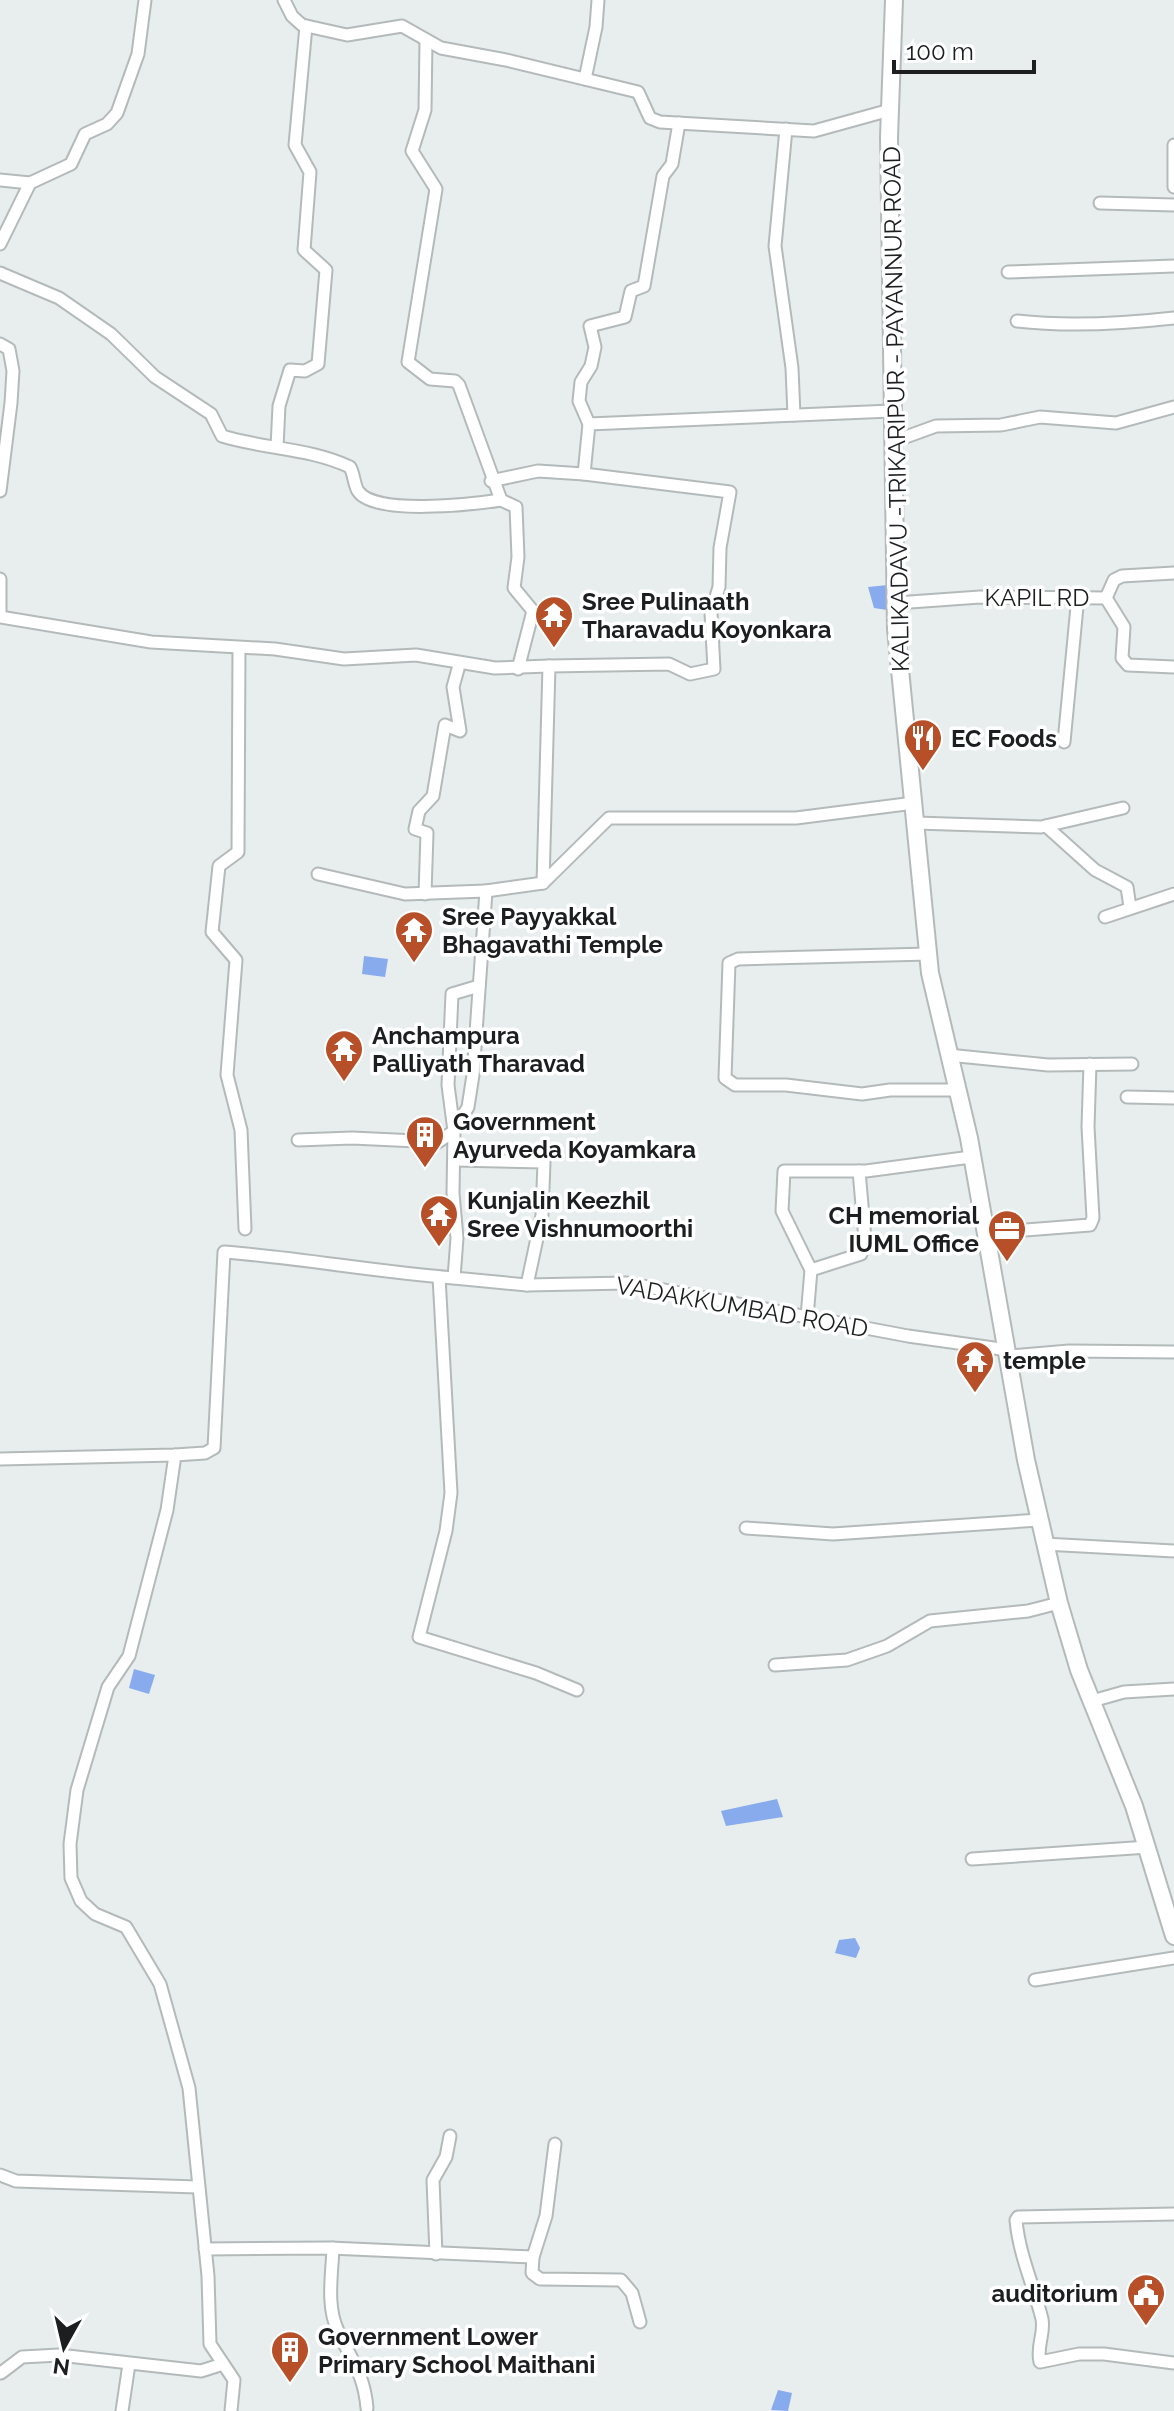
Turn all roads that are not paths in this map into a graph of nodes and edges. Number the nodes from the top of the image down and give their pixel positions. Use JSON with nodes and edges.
{"nodes":[{"id":1,"x":145,"y":0,"type":"edge"},
{"id":2,"x":284,"y":0,"type":"edge"},
{"id":3,"x":598,"y":0,"type":"edge"},
{"id":4,"x":894,"y":0,"type":"edge"},
{"id":5,"x":306,"y":26,"type":"junction"},
{"id":6,"x":426,"y":41,"type":"junction"},
{"id":7,"x":585,"y":79,"type":"junction"},
{"id":8,"x":890,"y":110,"type":"junction"},
{"id":9,"x":679,"y":123,"type":"junction"},
{"id":10,"x":786,"y":129,"type":"junction"},
{"id":11,"x":1174,"y":145,"type":"edge"},
{"id":12,"x":0,"y":180,"type":"edge"},
{"id":13,"x":30,"y":183,"type":"junction"},
{"id":14,"x":1174,"y":187,"type":"edge"},
{"id":15,"x":1100,"y":203,"type":"dead end"},
{"id":16,"x":1174,"y":205,"type":"edge"},
{"id":17,"x":0,"y":244,"type":"edge"},
{"id":18,"x":1174,"y":266,"type":"edge"},
{"id":19,"x":1008,"y":272,"type":"dead end"},
{"id":20,"x":0,"y":273,"type":"edge"},
{"id":21,"x":1174,"y":318,"type":"edge"},
{"id":22,"x":1017,"y":321,"type":"dead end"},
{"id":23,"x":0,"y":344,"type":"edge"},
{"id":24,"x":1174,"y":407,"type":"edge"},
{"id":25,"x":891,"y":411,"type":"junction"},
{"id":26,"x":794,"y":415,"type":"junction"},
{"id":27,"x":589,"y":424,"type":"junction"},
{"id":28,"x":892,"y":442,"type":"junction"},
{"id":29,"x":277,"y":447,"type":"junction"},
{"id":30,"x":2,"y":462,"type":"edge"},
{"id":31,"x":584,"y":474,"type":"junction"},
{"id":32,"x":491,"y":481,"type":"junction"},
{"id":33,"x":0,"y":491,"type":"edge"},
{"id":34,"x":501,"y":500,"type":"junction"},
{"id":35,"x":1174,"y":573,"type":"edge"},
{"id":36,"x":0,"y":579,"type":"edge"},
{"id":37,"x":1078,"y":596,"type":"junction"},
{"id":38,"x":1106,"y":598,"type":"junction"},
{"id":39,"x":896,"y":603,"type":"junction"},
{"id":40,"x":0,"y":615,"type":"edge"},
{"id":41,"x":239,"y":648,"type":"junction"},
{"id":42,"x":549,"y":666,"type":"junction"},
{"id":43,"x":1174,"y":667,"type":"edge"},
{"id":44,"x":458,"y":669,"type":"dead end"},
{"id":45,"x":518,"y":669,"type":"junction"},
{"id":46,"x":1064,"y":742,"type":"dead end"},
{"id":47,"x":914,"y":803,"type":"junction"},
{"id":48,"x":1123,"y":808,"type":"dead end"},
{"id":49,"x":916,"y":823,"type":"junction"},
{"id":50,"x":1046,"y":826,"type":"junction"},
{"id":51,"x":318,"y":874,"type":"dead end"},
{"id":52,"x":543,"y":883,"type":"junction"},
{"id":53,"x":486,"y":891,"type":"junction"},
{"id":54,"x":425,"y":894,"type":"junction"},
{"id":55,"x":1174,"y":894,"type":"edge"},
{"id":56,"x":1130,"y":907,"type":"junction"},
{"id":57,"x":1105,"y":917,"type":"dead end"},
{"id":58,"x":928,"y":954,"type":"junction"},
{"id":59,"x":479,"y":986,"type":"junction"},
{"id":60,"x":948,"y":1055,"type":"junction"},
{"id":61,"x":1090,"y":1064,"type":"junction"},
{"id":62,"x":1132,"y":1064,"type":"dead end"},
{"id":63,"x":956,"y":1090,"type":"junction"},
{"id":64,"x":1127,"y":1097,"type":"dead end"},
{"id":65,"x":1174,"y":1098,"type":"edge"},
{"id":66,"x":454,"y":1131,"type":"junction"},
{"id":67,"x":298,"y":1140,"type":"dead end"},
{"id":68,"x":971,"y":1157,"type":"junction"},
{"id":69,"x":455,"y":1160,"type":"junction"},
{"id":70,"x":859,"y":1171,"type":"junction"},
{"id":71,"x":245,"y":1229,"type":"dead end"},
{"id":72,"x":986,"y":1233,"type":"junction"},
{"id":73,"x":811,"y":1270,"type":"junction"},
{"id":74,"x":439,"y":1277,"type":"junction"},
{"id":75,"x":454,"y":1278,"type":"junction"},
{"id":76,"x":527,"y":1285,"type":"junction"},
{"id":77,"x":807,"y":1317,"type":"junction"},
{"id":78,"x":1174,"y":1352,"type":"edge"},
{"id":79,"x":1009,"y":1353,"type":"junction"},
{"id":80,"x":175,"y":1455,"type":"junction"},
{"id":81,"x":0,"y":1459,"type":"edge"},
{"id":82,"x":1039,"y":1520,"type":"junction"},
{"id":83,"x":746,"y":1528,"type":"dead end"},
{"id":84,"x":1044,"y":1544,"type":"junction"},
{"id":85,"x":1174,"y":1551,"type":"edge"},
{"id":86,"x":1059,"y":1603,"type":"junction"},
{"id":87,"x":775,"y":1665,"type":"dead end"},
{"id":88,"x":1174,"y":1689,"type":"edge"},
{"id":89,"x":577,"y":1690,"type":"dead end"},
{"id":90,"x":1092,"y":1701,"type":"junction"},
{"id":91,"x":1148,"y":1847,"type":"junction"},
{"id":92,"x":972,"y":1859,"type":"dead end"},
{"id":93,"x":1174,"y":1936,"type":"edge"},
{"id":94,"x":1174,"y":1958,"type":"edge"},
{"id":95,"x":1035,"y":1980,"type":"dead end"},
{"id":96,"x":450,"y":2136,"type":"dead end"},
{"id":97,"x":555,"y":2144,"type":"dead end"},
{"id":98,"x":0,"y":2175,"type":"edge"},
{"id":99,"x":197,"y":2187,"type":"junction"},
{"id":100,"x":1174,"y":2214,"type":"edge"},
{"id":101,"x":333,"y":2248,"type":"junction"},
{"id":102,"x":205,"y":2249,"type":"junction"},
{"id":103,"x":436,"y":2254,"type":"junction"},
{"id":104,"x":533,"y":2257,"type":"junction"},
{"id":105,"x":640,"y":2322,"type":"dead end"},
{"id":106,"x":1174,"y":2363,"type":"edge"},
{"id":107,"x":129,"y":2364,"type":"junction"},
{"id":108,"x":223,"y":2364,"type":"junction"},
{"id":109,"x":1,"y":2373,"type":"edge"},
{"id":110,"x":367,"y":2408,"type":"dead end"},
{"id":111,"x":122,"y":2411,"type":"edge"},
{"id":112,"x":231,"y":2411,"type":"edge"}],
"edges":[{"from":1,"to":13,"type":"street"},
{"from":2,"to":5,"type":"street"},
{"from":3,"to":7,"type":"street"},
{"from":4,"to":8,"type":"main road","name":"KALIKADAVU -TRIKARIPUR - PAYANNUR ROAD"},
{"from":5,"to":6,"type":"street"},
{"from":5,"to":29,"type":"street"},
{"from":6,"to":7,"type":"street"},
{"from":6,"to":32,"type":"street"},
{"from":7,"to":9,"type":"street"},
{"from":8,"to":10,"type":"street"},
{"from":8,"to":25,"type":"main road","name":"KALIKADAVU -TRIKARIPUR - PAYANNUR ROAD"},
{"from":9,"to":10,"type":"street"},
{"from":9,"to":27,"type":"street"},
{"from":10,"to":26,"type":"street"},
{"from":11,"to":14,"type":"street"},
{"from":12,"to":13,"type":"street"},
{"from":13,"to":17,"type":"street"},
{"from":15,"to":16,"type":"street"},
{"from":18,"to":19,"type":"street"},
{"from":20,"to":29,"type":"street"},
{"from":21,"to":22,"type":"street"},
{"from":23,"to":30,"type":"street"},
{"from":24,"to":28,"type":"street"},
{"from":25,"to":26,"type":"street"},
{"from":25,"to":28,"type":"main road","name":"KALIKADAVU -TRIKARIPUR - PAYANNUR ROAD"},
{"from":26,"to":27,"type":"street"},
{"from":27,"to":31,"type":"street"},
{"from":28,"to":39,"type":"main road","name":"KALIKADAVU -TRIKARIPUR - PAYANNUR ROAD"},
{"from":29,"to":34,"type":"street"},
{"from":30,"to":33,"type":"street"},
{"from":31,"to":32,"type":"street"},
{"from":31,"to":42,"type":"street"},
{"from":32,"to":34,"type":"street"},
{"from":34,"to":45,"type":"street"},
{"from":35,"to":38,"type":"street"},
{"from":36,"to":40,"type":"street"},
{"from":37,"to":38,"type":"street","name":"KAPIL RD"},
{"from":37,"to":39,"type":"street","name":"KAPIL RD"},
{"from":37,"to":46,"type":"street"},
{"from":38,"to":43,"type":"street","name":"KAPIL RD"},
{"from":39,"to":47,"type":"main road","name":"KALIKADAVU -TRIKARIPUR - PAYANNUR ROAD"},
{"from":40,"to":41,"type":"street"},
{"from":41,"to":45,"type":"street"},
{"from":41,"to":71,"type":"street"},
{"from":42,"to":45,"type":"street"},
{"from":42,"to":52,"type":"street"},
{"from":44,"to":54,"type":"street"},
{"from":47,"to":49,"type":"main road","name":"KALIKADAVU -TRIKARIPUR - PAYANNUR ROAD"},
{"from":47,"to":52,"type":"street"},
{"from":48,"to":50,"type":"street"},
{"from":49,"to":50,"type":"street"},
{"from":49,"to":58,"type":"main road","name":"KALIKADAVU -TRIKARIPUR - PAYANNUR ROAD"},
{"from":50,"to":56,"type":"street"},
{"from":51,"to":54,"type":"street"},
{"from":52,"to":53,"type":"street"},
{"from":53,"to":54,"type":"street"},
{"from":53,"to":59,"type":"street"},
{"from":55,"to":56,"type":"street"},
{"from":56,"to":57,"type":"street"},
{"from":58,"to":60,"type":"main road","name":"KALIKADAVU -TRIKARIPUR - PAYANNUR ROAD"},
{"from":58,"to":63,"type":"street"},
{"from":59,"to":66,"type":"street"},
{"from":59,"to":66,"type":"street"},
{"from":60,"to":61,"type":"street"},
{"from":60,"to":63,"type":"main road","name":"KALIKADAVU -TRIKARIPUR - PAYANNUR ROAD"},
{"from":61,"to":62,"type":"street"},
{"from":61,"to":72,"type":"street"},
{"from":63,"to":68,"type":"main road","name":"KALIKADAVU -TRIKARIPUR - PAYANNUR ROAD"},
{"from":64,"to":65,"type":"street"},
{"from":66,"to":67,"type":"street"},
{"from":66,"to":69,"type":"street"},
{"from":68,"to":70,"type":"street"},
{"from":68,"to":72,"type":"main road","name":"KALIKADAVU -TRIKARIPUR - PAYANNUR ROAD"},
{"from":69,"to":75,"type":"street"},
{"from":69,"to":76,"type":"street"},
{"from":70,"to":73,"type":"street"},
{"from":70,"to":73,"type":"street"},
{"from":72,"to":79,"type":"main road","name":"KALIKADAVU -TRIKARIPUR - PAYANNUR ROAD"},
{"from":73,"to":77,"type":"street"},
{"from":74,"to":75,"type":"street","name":"VADAKKUMBAD ROAD"},
{"from":74,"to":80,"type":"street","name":"VADAKKUMBAD ROAD"},
{"from":74,"to":89,"type":"street"},
{"from":75,"to":76,"type":"street","name":"VADAKKUMBAD ROAD"},
{"from":76,"to":77,"type":"street","name":"VADAKKUMBAD ROAD"},
{"from":77,"to":79,"type":"street","name":"VADAKKUMBAD ROAD"},
{"from":78,"to":79,"type":"street","name":"VADAKKUMBAD ROAD"},
{"from":79,"to":82,"type":"main road","name":"KALIKADAVU -TRIKARIPUR - PAYANNUR ROAD"},
{"from":80,"to":81,"type":"street"},
{"from":80,"to":99,"type":"street"},
{"from":82,"to":83,"type":"street"},
{"from":82,"to":84,"type":"main road","name":"KALIKADAVU -TRIKARIPUR - PAYANNUR ROAD"},
{"from":84,"to":85,"type":"street"},
{"from":84,"to":86,"type":"main road","name":"KALIKADAVU -TRIKARIPUR - PAYANNUR ROAD"},
{"from":86,"to":87,"type":"street"},
{"from":86,"to":90,"type":"main road","name":"KALIKADAVU -TRIKARIPUR - PAYANNUR ROAD"},
{"from":88,"to":90,"type":"street"},
{"from":90,"to":91,"type":"main road","name":"KALIKADAVU -TRIKARIPUR - PAYANNUR ROAD"},
{"from":91,"to":92,"type":"street"},
{"from":91,"to":93,"type":"main road","name":"KALIKADAVU -TRIKARIPUR - PAYANNUR ROAD"},
{"from":94,"to":95,"type":"street"},
{"from":96,"to":103,"type":"street"},
{"from":97,"to":104,"type":"street"},
{"from":98,"to":99,"type":"street"},
{"from":99,"to":102,"type":"street"},
{"from":100,"to":106,"type":"street"},
{"from":101,"to":102,"type":"street"},
{"from":101,"to":103,"type":"street"},
{"from":101,"to":110,"type":"street"},
{"from":102,"to":108,"type":"street"},
{"from":103,"to":104,"type":"street"},
{"from":104,"to":105,"type":"street"},
{"from":107,"to":108,"type":"street"},
{"from":107,"to":109,"type":"street"},
{"from":107,"to":111,"type":"street"},
{"from":108,"to":112,"type":"street"}]}
